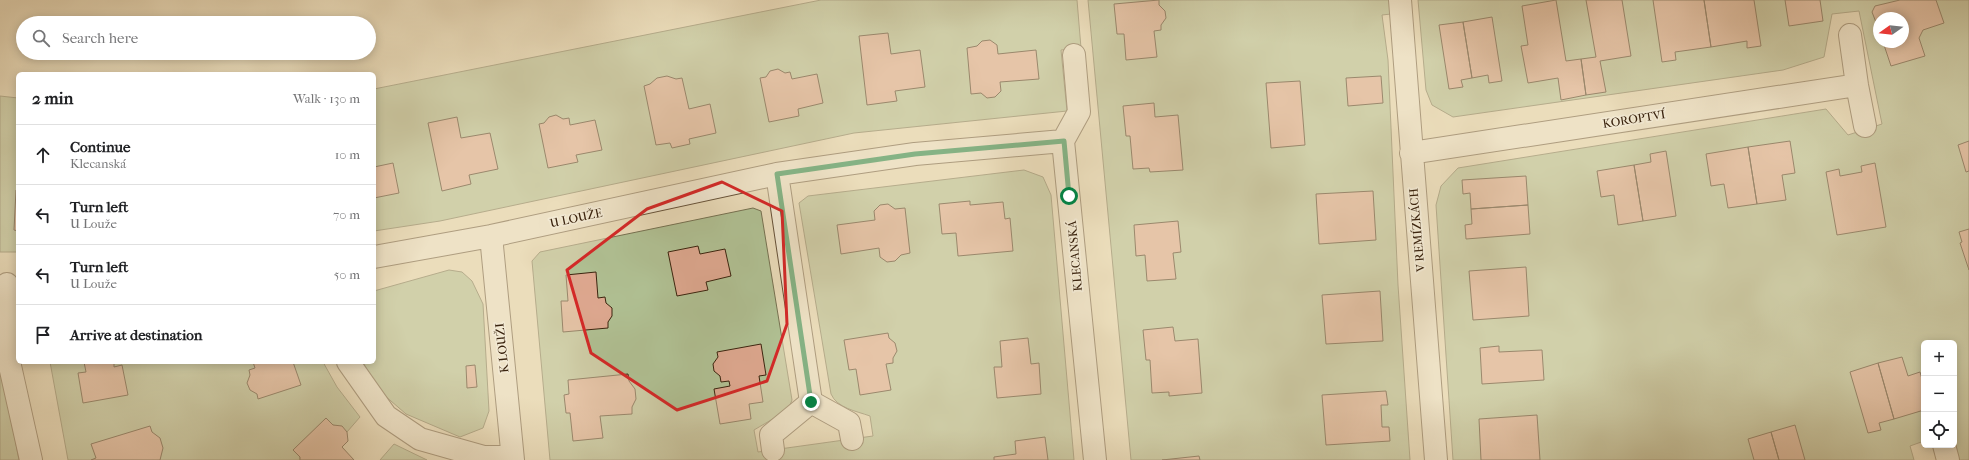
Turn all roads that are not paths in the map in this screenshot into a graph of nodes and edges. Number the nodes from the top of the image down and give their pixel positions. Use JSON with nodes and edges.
{"nodes":[{"id":1,"x":1400,"y":0,"type":"edge"},
{"id":2,"x":1850,"y":35,"type":"dead end"},
{"id":3,"x":1074,"y":55,"type":"dead end"},
{"id":4,"x":1857,"y":85,"type":"junction"},
{"id":5,"x":1865,"y":126,"type":"dead end"},
{"id":6,"x":1064,"y":141,"type":"junction"},
{"id":7,"x":1411,"y":153,"type":"junction"},
{"id":8,"x":777,"y":174,"type":"junction"},
{"id":9,"x":491,"y":236,"type":"junction"},
{"id":10,"x":376,"y":257,"type":"edge"},
{"id":11,"x":8,"y":284,"type":"edge"},
{"id":12,"x":349,"y":364,"type":"edge"},
{"id":13,"x":811,"y":402,"type":"junction"},
{"id":14,"x":852,"y":439,"type":"dead end"},
{"id":15,"x":1945,"y":448,"type":"edge"},
{"id":16,"x":773,"y":450,"type":"dead end"},
{"id":17,"x":513,"y":458,"type":"edge"},
{"id":18,"x":32,"y":460,"type":"edge"},
{"id":19,"x":1095,"y":460,"type":"edge"},
{"id":20,"x":1436,"y":460,"type":"edge"},
{"id":21,"x":1948,"y":460,"type":"edge"}],
"edges":[{"from":1,"to":7,"type":"street","name":"V REMÍZKÁCH"},
{"from":2,"to":4,"type":"street"},
{"from":3,"to":6,"type":"street"},
{"from":4,"to":5,"type":"street"},
{"from":4,"to":7,"type":"street","name":"KOROPTVÍ"},
{"from":6,"to":8,"type":"street","name":"U LOUŽE"},
{"from":6,"to":19,"type":"street","name":"KLECANSKÁ"},
{"from":7,"to":20,"type":"street","name":"V REMÍZKÁCH"},
{"from":8,"to":9,"type":"street","name":"U LOUŽE"},
{"from":8,"to":13,"type":"street"},
{"from":9,"to":10,"type":"street","name":"U LOUŽE"},
{"from":9,"to":17,"type":"street","name":"K LOUŽI"},
{"from":11,"to":18,"type":"street"},
{"from":12,"to":17,"type":"street"},
{"from":13,"to":14,"type":"street"},
{"from":13,"to":16,"type":"street"},
{"from":15,"to":21,"type":"street"}]}
